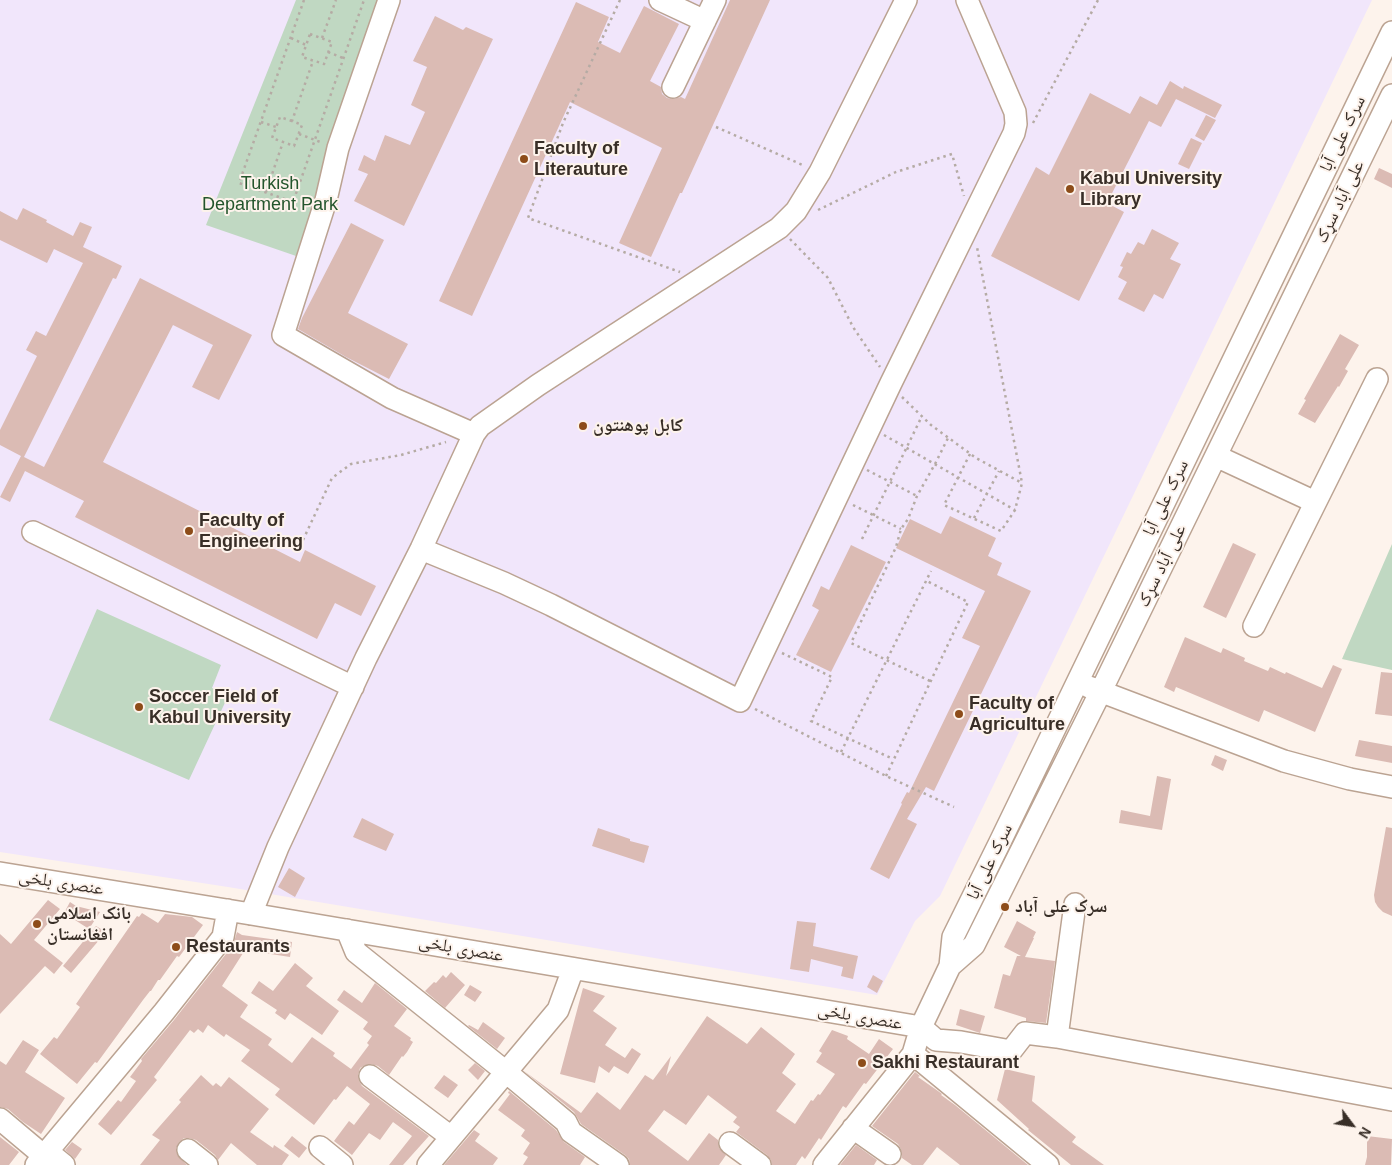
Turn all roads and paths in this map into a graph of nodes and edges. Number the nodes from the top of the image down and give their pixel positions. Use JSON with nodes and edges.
{"nodes":[{"id":1,"x":304,"y":0,"type":"edge"},
{"id":2,"x":336,"y":0,"type":"edge"},
{"id":3,"x":364,"y":0,"type":"edge"},
{"id":4,"x":389,"y":0,"type":"edge"},
{"id":5,"x":620,"y":0,"type":"edge"},
{"id":6,"x":660,"y":0,"type":"edge"},
{"id":7,"x":715,"y":0,"type":"edge"},
{"id":8,"x":906,"y":0,"type":"edge"},
{"id":9,"x":967,"y":0,"type":"edge"},
{"id":10,"x":1098,"y":0,"type":"edge"},
{"id":11,"x":705,"y":21,"type":"junction"},
{"id":12,"x":1392,"y":32,"type":"edge"},
{"id":13,"x":291,"y":38,"type":"junction"},
{"id":14,"x":322,"y":38,"type":"junction"},
{"id":15,"x":306,"y":45,"type":"junction"},
{"id":16,"x":328,"y":52,"type":"junction"},
{"id":17,"x":344,"y":58,"type":"junction"},
{"id":18,"x":313,"y":61,"type":"junction"},
{"id":19,"x":673,"y":87,"type":"dead end"},
{"id":20,"x":1391,"y":100,"type":"edge"},
{"id":21,"x":292,"y":121,"type":"junction"},
{"id":22,"x":261,"y":122,"type":"junction"},
{"id":23,"x":276,"y":127,"type":"junction"},
{"id":24,"x":716,"y":127,"type":"dead end"},
{"id":25,"x":1029,"y":131,"type":"dead end"},
{"id":26,"x":299,"y":134,"type":"junction"},
{"id":27,"x":314,"y":140,"type":"junction"},
{"id":28,"x":283,"y":142,"type":"junction"},
{"id":29,"x":820,"y":172,"type":"junction"},
{"id":30,"x":266,"y":192,"type":"junction"},
{"id":31,"x":1275,"y":275,"type":"junction"},
{"id":32,"x":701,"y":279,"type":"junction"},
{"id":33,"x":1299,"y":287,"type":"junction"},
{"id":34,"x":1376,"y":379,"type":"dead end"},
{"id":35,"x":922,"y":416,"type":"dead end"},
{"id":36,"x":878,"y":432,"type":"dead end"},
{"id":37,"x":474,"y":434,"type":"junction"},
{"id":38,"x":948,"y":438,"type":"dead end"},
{"id":39,"x":447,"y":442,"type":"dead end"},
{"id":40,"x":906,"y":448,"type":"junction"},
{"id":41,"x":970,"y":454,"type":"dead end"},
{"id":42,"x":1216,"y":456,"type":"junction"},
{"id":43,"x":935,"y":464,"type":"junction"},
{"id":44,"x":861,"y":467,"type":"dead end"},
{"id":45,"x":999,"y":471,"type":"dead end"},
{"id":46,"x":958,"y":478,"type":"junction"},
{"id":47,"x":890,"y":482,"type":"junction"},
{"id":48,"x":1022,"y":483,"type":"dead end"},
{"id":49,"x":987,"y":494,"type":"junction"},
{"id":50,"x":917,"y":496,"type":"junction"},
{"id":51,"x":1315,"y":502,"type":"junction"},
{"id":52,"x":851,"y":504,"type":"dead end"},
{"id":53,"x":1015,"y":510,"type":"junction"},
{"id":54,"x":874,"y":515,"type":"junction"},
{"id":55,"x":974,"y":518,"type":"junction"},
{"id":56,"x":901,"y":529,"type":"junction"},
{"id":57,"x":33,"y":532,"type":"dead end"},
{"id":58,"x":303,"y":540,"type":"dead end"},
{"id":59,"x":862,"y":540,"type":"dead end"},
{"id":60,"x":420,"y":549,"type":"junction"},
{"id":61,"x":931,"y":571,"type":"dead end"},
{"id":62,"x":926,"y":581,"type":"junction"},
{"id":63,"x":1254,"y":626,"type":"dead end"},
{"id":64,"x":781,"y":653,"type":"dead end"},
{"id":65,"x":887,"y":660,"type":"junction"},
{"id":66,"x":930,"y":681,"type":"junction"},
{"id":67,"x":1076,"y":683,"type":"junction"},
{"id":68,"x":353,"y":687,"type":"junction"},
{"id":69,"x":1101,"y":691,"type":"junction"},
{"id":70,"x":740,"y":701,"type":"junction"},
{"id":71,"x":848,"y":738,"type":"junction"},
{"id":72,"x":841,"y":752,"type":"junction"},
{"id":73,"x":893,"y":760,"type":"junction"},
{"id":74,"x":886,"y":776,"type":"junction"},
{"id":75,"x":1392,"y":787,"type":"edge"},
{"id":76,"x":954,"y":807,"type":"dead end"},
{"id":77,"x":0,"y":873,"type":"edge"},
{"id":78,"x":1075,"y":904,"type":"dead end"},
{"id":79,"x":228,"y":910,"type":"junction"},
{"id":80,"x":251,"y":914,"type":"junction"},
{"id":81,"x":347,"y":930,"type":"junction"},
{"id":82,"x":950,"y":966,"type":"junction"},
{"id":83,"x":573,"y":969,"type":"junction"},
{"id":84,"x":921,"y":1027,"type":"junction"},
{"id":85,"x":1058,"y":1037,"type":"junction"},
{"id":86,"x":913,"y":1054,"type":"junction"},
{"id":87,"x":506,"y":1072,"type":"junction"},
{"id":88,"x":370,"y":1076,"type":"dead end"},
{"id":89,"x":1392,"y":1100,"type":"edge"},
{"id":90,"x":0,"y":1119,"type":"edge"},
{"id":91,"x":853,"y":1128,"type":"junction"},
{"id":92,"x":451,"y":1137,"type":"junction"},
{"id":93,"x":730,"y":1143,"type":"dead end"},
{"id":94,"x":320,"y":1147,"type":"dead end"},
{"id":95,"x":188,"y":1150,"type":"dead end"},
{"id":96,"x":890,"y":1154,"type":"dead end"},
{"id":97,"x":48,"y":1160,"type":"edge"},
{"id":98,"x":207,"y":1165,"type":"edge"},
{"id":99,"x":342,"y":1165,"type":"edge"},
{"id":100,"x":428,"y":1165,"type":"edge"},
{"id":101,"x":618,"y":1165,"type":"edge"},
{"id":102,"x":760,"y":1165,"type":"edge"},
{"id":103,"x":824,"y":1165,"type":"edge"},
{"id":104,"x":1048,"y":1165,"type":"edge"}],
"edges":[{"from":1,"to":13,"type":"path"},
{"from":2,"to":14,"type":"path"},
{"from":3,"to":17,"type":"path"},
{"from":4,"to":37,"type":"street"},
{"from":5,"to":32,"type":"path"},
{"from":6,"to":11,"type":"street"},
{"from":7,"to":11,"type":"street"},
{"from":8,"to":29,"type":"street"},
{"from":9,"to":70,"type":"street"},
{"from":10,"to":25,"type":"path"},
{"from":11,"to":19,"type":"street"},
{"from":12,"to":31,"type":"street","name":"سرک علی آبا"},
{"from":13,"to":15,"type":"path"},
{"from":13,"to":22,"type":"path"},
{"from":14,"to":15,"type":"path"},
{"from":14,"to":16,"type":"path"},
{"from":15,"to":18,"type":"path"},
{"from":16,"to":17,"type":"path"},
{"from":16,"to":18,"type":"path"},
{"from":17,"to":27,"type":"path"},
{"from":18,"to":21,"type":"path"},
{"from":20,"to":33,"type":"street","name":"علی آباد سړک"},
{"from":21,"to":23,"type":"path"},
{"from":21,"to":26,"type":"path"},
{"from":22,"to":23,"type":"path"},
{"from":22,"to":30,"type":"path"},
{"from":23,"to":28,"type":"path"},
{"from":24,"to":29,"type":"path"},
{"from":26,"to":27,"type":"path"},
{"from":26,"to":28,"type":"path"},
{"from":27,"to":30,"type":"path"},
{"from":28,"to":30,"type":"path"},
{"from":29,"to":32,"type":"street"},
{"from":31,"to":33,"type":"street"},
{"from":31,"to":67,"type":"street","name":"سرک علی آبا"},
{"from":32,"to":37,"type":"street"},
{"from":33,"to":42,"type":"street","name":"علی آباد سړک"},
{"from":34,"to":51,"type":"street"},
{"from":35,"to":40,"type":"path"},
{"from":36,"to":40,"type":"path"},
{"from":37,"to":60,"type":"street"},
{"from":38,"to":43,"type":"path"},
{"from":39,"to":58,"type":"path"},
{"from":40,"to":43,"type":"path"},
{"from":40,"to":47,"type":"path"},
{"from":41,"to":46,"type":"path"},
{"from":42,"to":51,"type":"street"},
{"from":42,"to":69,"type":"street","name":"علی آباد سړک"},
{"from":43,"to":46,"type":"path"},
{"from":43,"to":50,"type":"path"},
{"from":44,"to":47,"type":"path"},
{"from":45,"to":49,"type":"path"},
{"from":46,"to":49,"type":"path"},
{"from":46,"to":55,"type":"path"},
{"from":47,"to":50,"type":"path"},
{"from":47,"to":54,"type":"path"},
{"from":48,"to":53,"type":"path"},
{"from":49,"to":53,"type":"path"},
{"from":49,"to":55,"type":"path"},
{"from":50,"to":56,"type":"path"},
{"from":51,"to":63,"type":"street"},
{"from":52,"to":54,"type":"path"},
{"from":53,"to":55,"type":"path"},
{"from":54,"to":56,"type":"path"},
{"from":54,"to":59,"type":"path"},
{"from":56,"to":65,"type":"path"},
{"from":57,"to":68,"type":"street"},
{"from":60,"to":68,"type":"street"},
{"from":60,"to":70,"type":"street"},
{"from":61,"to":62,"type":"path"},
{"from":62,"to":65,"type":"path"},
{"from":62,"to":66,"type":"path"},
{"from":64,"to":71,"type":"path"},
{"from":65,"to":66,"type":"path"},
{"from":65,"to":71,"type":"path"},
{"from":66,"to":73,"type":"path"},
{"from":67,"to":69,"type":"street"},
{"from":67,"to":82,"type":"street","name":"سرک علی آبا"},
{"from":68,"to":80,"type":"street"},
{"from":69,"to":75,"type":"street"},
{"from":69,"to":82,"type":"street","name":"علی آباد سړک"},
{"from":70,"to":72,"type":"path"},
{"from":71,"to":72,"type":"path"},
{"from":71,"to":73,"type":"path"},
{"from":72,"to":74,"type":"path"},
{"from":73,"to":74,"type":"path"},
{"from":74,"to":76,"type":"path"},
{"from":77,"to":79,"type":"street","name":"عنصری بلخی"},
{"from":78,"to":85,"type":"street"},
{"from":79,"to":80,"type":"street","name":"عنصری بلخی"},
{"from":79,"to":97,"type":"street"},
{"from":80,"to":81,"type":"street","name":"عنصری بلخی"},
{"from":81,"to":83,"type":"street","name":"عنصری بلخی"},
{"from":81,"to":87,"type":"street"},
{"from":82,"to":84,"type":"street","name":"علی آباد سړک"},
{"from":83,"to":84,"type":"street","name":"عنصری بلخی"},
{"from":83,"to":87,"type":"street"},
{"from":84,"to":85,"type":"street"},
{"from":84,"to":86,"type":"street","name":"علی آباد سړک"},
{"from":85,"to":89,"type":"street"},
{"from":86,"to":91,"type":"street"},
{"from":86,"to":104,"type":"street"},
{"from":87,"to":92,"type":"street"},
{"from":87,"to":101,"type":"street"},
{"from":88,"to":92,"type":"street"},
{"from":90,"to":97,"type":"street"},
{"from":91,"to":96,"type":"street"},
{"from":91,"to":103,"type":"street"},
{"from":92,"to":100,"type":"street"},
{"from":93,"to":102,"type":"street"},
{"from":94,"to":99,"type":"street"},
{"from":95,"to":98,"type":"street"}]}
